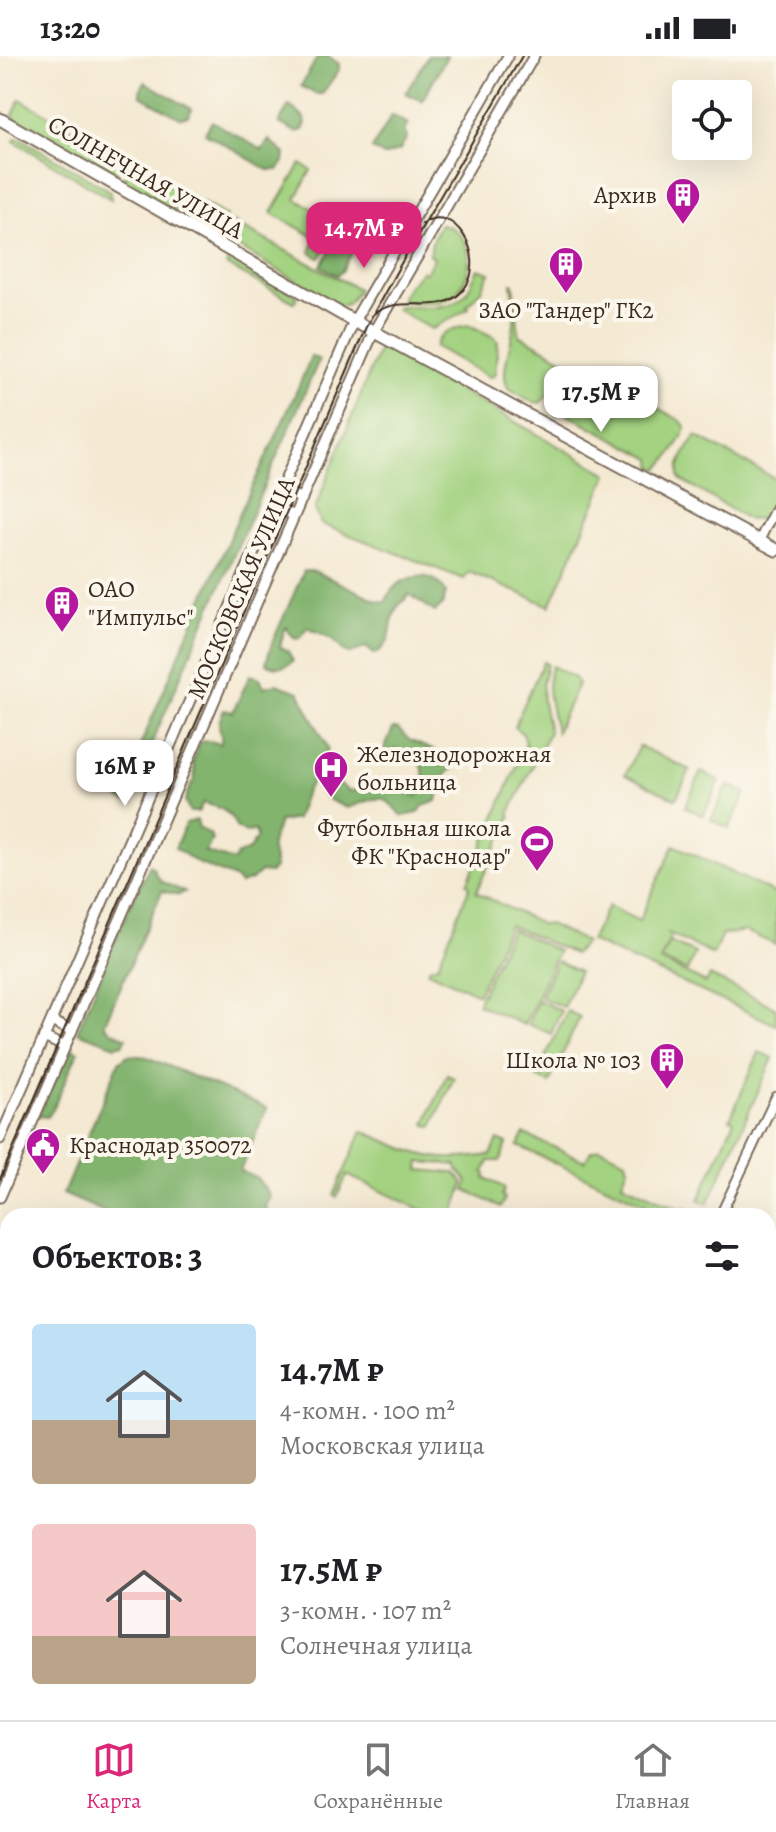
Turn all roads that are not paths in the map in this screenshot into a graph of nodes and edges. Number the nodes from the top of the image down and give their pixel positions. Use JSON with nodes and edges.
{"nodes":[{"id":1,"x":508,"y":56,"type":"edge"},
{"id":2,"x":534,"y":56,"type":"edge"},
{"id":3,"x":0,"y":119,"type":"edge"},
{"id":4,"x":354,"y":321,"type":"junction"},
{"id":5,"x":374,"y":331,"type":"junction"},
{"id":6,"x":281,"y":489,"type":"junction"},
{"id":7,"x":302,"y":499,"type":"junction"},
{"id":8,"x":273,"y":506,"type":"junction"},
{"id":9,"x":776,"y":507,"type":"edge"},
{"id":10,"x":294,"y":516,"type":"junction"},
{"id":11,"x":759,"y":541,"type":"junction"},
{"id":12,"x":776,"y":550,"type":"edge"},
{"id":13,"x":51,"y":1021,"type":"junction"},
{"id":14,"x":72,"y":1031,"type":"junction"},
{"id":15,"x":44,"y":1037,"type":"junction"},
{"id":16,"x":65,"y":1047,"type":"junction"},
{"id":17,"x":776,"y":1097,"type":"edge"},
{"id":18,"x":0,"y":1139,"type":"edge"},
{"id":19,"x":0,"y":1197,"type":"edge"},
{"id":20,"x":724,"y":1208,"type":"edge"}],
"edges":[{"from":1,"to":4,"type":"street","name":"МОСКОВСКАЯ УЛИЦА"},
{"from":2,"to":5,"type":"street","name":"МОСКОВСКАЯ УЛИЦА"},
{"from":3,"to":4,"type":"main road","name":"СОЛНЕЧНАЯ УЛИЦА"},
{"from":4,"to":5,"type":"main road","name":"СОЛНЕЧНАЯ УЛИЦА"},
{"from":4,"to":6,"type":"street","name":"МОСКОВСКАЯ УЛИЦА"},
{"from":5,"to":7,"type":"street","name":"МОСКОВСКАЯ УЛИЦА"},
{"from":5,"to":11,"type":"main road","name":"СОЛНЕЧНАЯ УЛИЦА"},
{"from":6,"to":7,"type":"street"},
{"from":6,"to":8,"type":"street","name":"МОСКОВСКАЯ УЛИЦА"},
{"from":7,"to":10,"type":"street","name":"МОСКОВСКАЯ УЛИЦА"},
{"from":8,"to":10,"type":"street"},
{"from":8,"to":13,"type":"street","name":"МОСКОВСКАЯ УЛИЦА"},
{"from":9,"to":11,"type":"street"},
{"from":10,"to":14,"type":"street","name":"МОСКОВСКАЯ УЛИЦА"},
{"from":11,"to":12,"type":"main road","name":"СОЛНЕЧНАЯ УЛИЦА"},
{"from":13,"to":14,"type":"street"},
{"from":13,"to":15,"type":"street","name":"МОСКОВСКАЯ УЛИЦА"},
{"from":14,"to":16,"type":"street","name":"МОСКОВСКАЯ УЛИЦА"},
{"from":15,"to":16,"type":"street"},
{"from":15,"to":18,"type":"street","name":"МОСКОВСКАЯ УЛИЦА"},
{"from":16,"to":19,"type":"street","name":"МОСКОВСКАЯ УЛИЦА"},
{"from":17,"to":20,"type":"street"}]}
